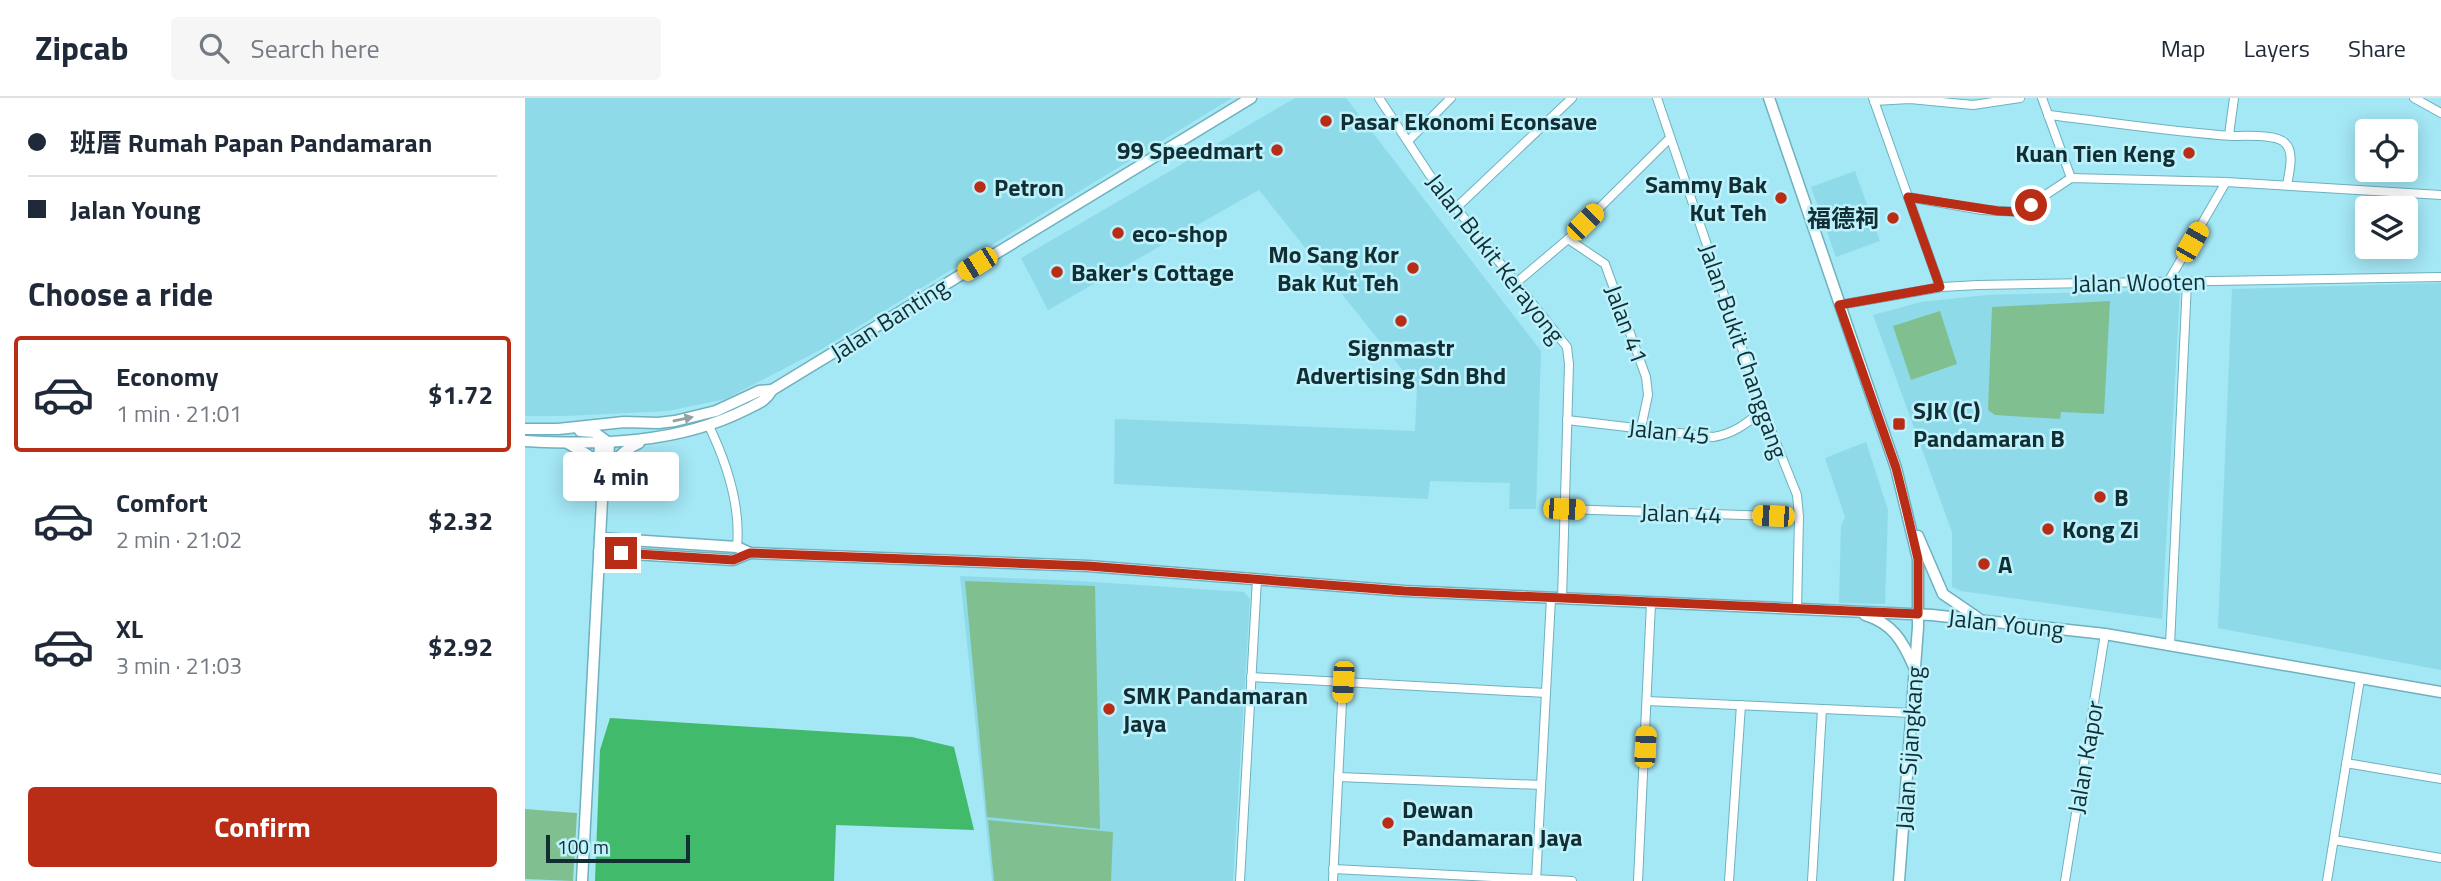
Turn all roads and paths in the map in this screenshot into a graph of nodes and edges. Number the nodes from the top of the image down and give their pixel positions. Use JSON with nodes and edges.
{"nodes":[{"id":1,"x":1251,"y":98,"type":"edge"},
{"id":2,"x":1379,"y":98,"type":"edge"},
{"id":3,"x":1451,"y":98,"type":"edge"},
{"id":4,"x":1572,"y":98,"type":"edge"},
{"id":5,"x":1657,"y":98,"type":"edge"},
{"id":6,"x":1769,"y":98,"type":"edge"},
{"id":7,"x":2020,"y":98,"type":"edge"},
{"id":8,"x":2042,"y":98,"type":"edge"},
{"id":9,"x":2234,"y":98,"type":"edge"},
{"id":10,"x":2414,"y":98,"type":"edge"},
{"id":11,"x":1873,"y":99,"type":"edge"},
{"id":12,"x":2441,"y":113,"type":"edge"},
{"id":13,"x":2048,"y":115,"type":"junction"},
{"id":14,"x":2229,"y":135,"type":"junction"},
{"id":15,"x":1670,"y":138,"type":"junction"},
{"id":16,"x":1408,"y":141,"type":"junction"},
{"id":17,"x":2071,"y":178,"type":"junction"},
{"id":18,"x":2226,"y":182,"type":"junction"},
{"id":19,"x":2287,"y":185,"type":"junction"},
{"id":20,"x":2441,"y":195,"type":"edge"},
{"id":21,"x":1908,"y":197,"type":"junction"},
{"id":22,"x":1455,"y":208,"type":"junction"},
{"id":23,"x":1568,"y":239,"type":"junction"},
{"id":24,"x":2440,"y":274,"type":"edge"},
{"id":25,"x":2168,"y":282,"type":"junction"},
{"id":26,"x":2187,"y":282,"type":"junction"},
{"id":27,"x":1516,"y":283,"type":"junction"},
{"id":28,"x":1940,"y":287,"type":"junction"},
{"id":29,"x":1839,"y":305,"type":"junction"},
{"id":30,"x":772,"y":390,"type":"junction"},
{"id":31,"x":1763,"y":410,"type":"junction"},
{"id":32,"x":1567,"y":420,"type":"junction"},
{"id":33,"x":659,"y":424,"type":"junction"},
{"id":34,"x":708,"y":424,"type":"junction"},
{"id":35,"x":1641,"y":428,"type":"junction"},
{"id":36,"x":525,"y":429,"type":"edge"},
{"id":37,"x":558,"y":429,"type":"junction"},
{"id":38,"x":652,"y":438,"type":"junction"},
{"id":39,"x":525,"y":441,"type":"edge"},
{"id":40,"x":604,"y":441,"type":"junction"},
{"id":41,"x":568,"y":444,"type":"junction"},
{"id":42,"x":603,"y":486,"type":"junction"},
{"id":43,"x":1906,"y":508,"type":"junction"},
{"id":44,"x":1564,"y":509,"type":"junction"},
{"id":45,"x":1799,"y":517,"type":"junction"},
{"id":46,"x":600,"y":538,"type":"junction"},
{"id":47,"x":737,"y":547,"type":"junction"},
{"id":48,"x":599,"y":552,"type":"junction"},
{"id":49,"x":750,"y":553,"type":"junction"},
{"id":50,"x":1257,"y":579,"type":"junction"},
{"id":51,"x":1557,"y":599,"type":"junction"},
{"id":52,"x":1651,"y":603,"type":"junction"},
{"id":53,"x":1797,"y":609,"type":"junction"},
{"id":54,"x":1852,"y":611,"type":"junction"},
{"id":55,"x":1918,"y":614,"type":"junction"},
{"id":56,"x":1981,"y":619,"type":"junction"},
{"id":57,"x":2105,"y":634,"type":"junction"},
{"id":58,"x":2170,"y":645,"type":"junction"},
{"id":59,"x":1915,"y":669,"type":"junction"},
{"id":60,"x":1251,"y":677,"type":"junction"},
{"id":61,"x":2360,"y":679,"type":"junction"},
{"id":62,"x":1343,"y":682,"type":"junction"},
{"id":63,"x":2441,"y":692,"type":"edge"},
{"id":64,"x":1546,"y":693,"type":"junction"},
{"id":65,"x":1647,"y":701,"type":"junction"},
{"id":66,"x":1741,"y":705,"type":"junction"},
{"id":67,"x":1822,"y":709,"type":"junction"},
{"id":68,"x":1912,"y":713,"type":"junction"},
{"id":69,"x":2346,"y":764,"type":"junction"},
{"id":70,"x":1338,"y":777,"type":"junction"},
{"id":71,"x":2441,"y":779,"type":"edge"},
{"id":72,"x":1541,"y":785,"type":"junction"},
{"id":73,"x":2334,"y":840,"type":"junction"},
{"id":74,"x":2441,"y":859,"type":"edge"},
{"id":75,"x":1333,"y":869,"type":"junction"},
{"id":76,"x":1536,"y":880,"type":"edge"},
{"id":77,"x":582,"y":881,"type":"edge"},
{"id":78,"x":1240,"y":881,"type":"edge"},
{"id":79,"x":1333,"y":881,"type":"edge"},
{"id":80,"x":1572,"y":881,"type":"edge"},
{"id":81,"x":1638,"y":881,"type":"edge"},
{"id":82,"x":1729,"y":881,"type":"edge"},
{"id":83,"x":1812,"y":881,"type":"edge"},
{"id":84,"x":1899,"y":881,"type":"edge"},
{"id":85,"x":2065,"y":881,"type":"edge"},
{"id":86,"x":2327,"y":881,"type":"edge"}],
"edges":[{"from":1,"to":30,"type":"main road","name":"Jalan Banting"},
{"from":2,"to":16,"type":"street","name":"Jalan Bukit Kerayong"},
{"from":3,"to":16,"type":"street"},
{"from":4,"to":22,"type":"street"},
{"from":5,"to":15,"type":"street","name":"Jalan Bukit Changgang"},
{"from":6,"to":29,"type":"main road"},
{"from":7,"to":11,"type":"street"},
{"from":8,"to":13,"type":"street"},
{"from":9,"to":14,"type":"street"},
{"from":10,"to":12,"type":"street"},
{"from":11,"to":21,"type":"street"},
{"from":13,"to":14,"type":"street"},
{"from":13,"to":17,"type":"street"},
{"from":14,"to":19,"type":"street"},
{"from":15,"to":23,"type":"street"},
{"from":15,"to":31,"type":"street","name":"Jalan Bukit Changgang"},
{"from":16,"to":22,"type":"street","name":"Jalan Bukit Kerayong"},
{"from":17,"to":18,"type":"street"},
{"from":17,"to":21,"type":"street"},
{"from":18,"to":19,"type":"street"},
{"from":18,"to":25,"type":"street"},
{"from":19,"to":20,"type":"street"},
{"from":21,"to":28,"type":"street"},
{"from":22,"to":27,"type":"street","name":"Jalan Bukit Kerayong"},
{"from":23,"to":27,"type":"street"},
{"from":23,"to":35,"type":"street","name":"Jalan 41"},
{"from":24,"to":26,"type":"street","name":"Jalan Wooten"},
{"from":25,"to":26,"type":"street","name":"Jalan Wooten"},
{"from":25,"to":28,"type":"street","name":"Jalan Wooten"},
{"from":26,"to":58,"type":"street"},
{"from":27,"to":32,"type":"street","name":"Jalan Bukit Kerayong"},
{"from":28,"to":29,"type":"street","name":"Jalan Wooten"},
{"from":29,"to":43,"type":"main road"},
{"from":33,"to":30,"type":"main road","one_way":true},
{"from":30,"to":34,"type":"main road","name":"Jalan Banting"},
{"from":31,"to":35,"type":"street","name":"Jalan 45"},
{"from":31,"to":45,"type":"street","name":"Jalan Bukit Changgang"},
{"from":32,"to":35,"type":"street","name":"Jalan 45"},
{"from":32,"to":44,"type":"street","name":"Jalan Bukit Kerayong"},
{"from":33,"to":37,"type":"main road"},
{"from":33,"to":40,"type":"main road"},
{"from":34,"to":38,"type":"main road","name":"Jalan Banting"},
{"from":34,"to":47,"type":"street"},
{"from":36,"to":37,"type":"main road"},
{"from":37,"to":40,"type":"main road"},
{"from":38,"to":40,"type":"main road"},
{"from":38,"to":42,"type":"main road"},
{"from":39,"to":41,"type":"main road"},
{"from":40,"to":41,"type":"main road"},
{"from":40,"to":42,"type":"main road"},
{"from":41,"to":42,"type":"main road"},
{"from":42,"to":46,"type":"main road"},
{"from":43,"to":55,"type":"main road","name":"Jalan Sijangkang"},
{"from":43,"to":56,"type":"main road"},
{"from":44,"to":45,"type":"street","name":"Jalan 44"},
{"from":44,"to":51,"type":"street","name":"Jalan Bukit Kerayong"},
{"from":45,"to":53,"type":"street","name":"Jalan Bukit Changgang"},
{"from":46,"to":47,"type":"main road","name":"Jalan Young"},
{"from":46,"to":48,"type":"main road"},
{"from":47,"to":49,"type":"main road","name":"Jalan Young"},
{"from":48,"to":49,"type":"main road","name":"Jalan Young"},
{"from":48,"to":77,"type":"main road"},
{"from":49,"to":50,"type":"main road","name":"Jalan Young"},
{"from":50,"to":51,"type":"main road","name":"Jalan Young"},
{"from":50,"to":60,"type":"street"},
{"from":51,"to":52,"type":"main road","name":"Jalan Young"},
{"from":51,"to":64,"type":"street","name":"Jalan Bukit Kerayong"},
{"from":52,"to":53,"type":"main road","name":"Jalan Young"},
{"from":52,"to":65,"type":"street"},
{"from":53,"to":54,"type":"main road","name":"Jalan Young"},
{"from":54,"to":55,"type":"main road","name":"Jalan Young"},
{"from":54,"to":59,"type":"main road"},
{"from":55,"to":56,"type":"main road","name":"Jalan Young"},
{"from":55,"to":59,"type":"main road","name":"Jalan Sijangkang"},
{"from":56,"to":57,"type":"main road","name":"Jalan Young"},
{"from":57,"to":58,"type":"main road","name":"Jalan Young"},
{"from":57,"to":85,"type":"street","name":"Jalan Kapor"},
{"from":58,"to":61,"type":"main road","name":"Jalan Young"},
{"from":59,"to":68,"type":"main road","name":"Jalan Sijangkang"},
{"from":60,"to":62,"type":"street"},
{"from":60,"to":78,"type":"street"},
{"from":61,"to":63,"type":"main road","name":"Jalan Young"},
{"from":61,"to":69,"type":"street"},
{"from":62,"to":64,"type":"street"},
{"from":62,"to":70,"type":"street"},
{"from":64,"to":72,"type":"street","name":"Jalan Bukit Kerayong"},
{"from":65,"to":66,"type":"street"},
{"from":65,"to":81,"type":"street"},
{"from":66,"to":67,"type":"street"},
{"from":66,"to":82,"type":"street"},
{"from":67,"to":68,"type":"street"},
{"from":67,"to":83,"type":"street"},
{"from":68,"to":84,"type":"main road","name":"Jalan Sijangkang"},
{"from":69,"to":71,"type":"street"},
{"from":69,"to":73,"type":"street"},
{"from":70,"to":72,"type":"street"},
{"from":70,"to":75,"type":"street"},
{"from":72,"to":76,"type":"street","name":"Jalan Bukit Kerayong"},
{"from":73,"to":74,"type":"street"},
{"from":73,"to":86,"type":"street"},
{"from":75,"to":76,"type":"street"},
{"from":75,"to":79,"type":"street"},
{"from":76,"to":80,"type":"street"}]}
